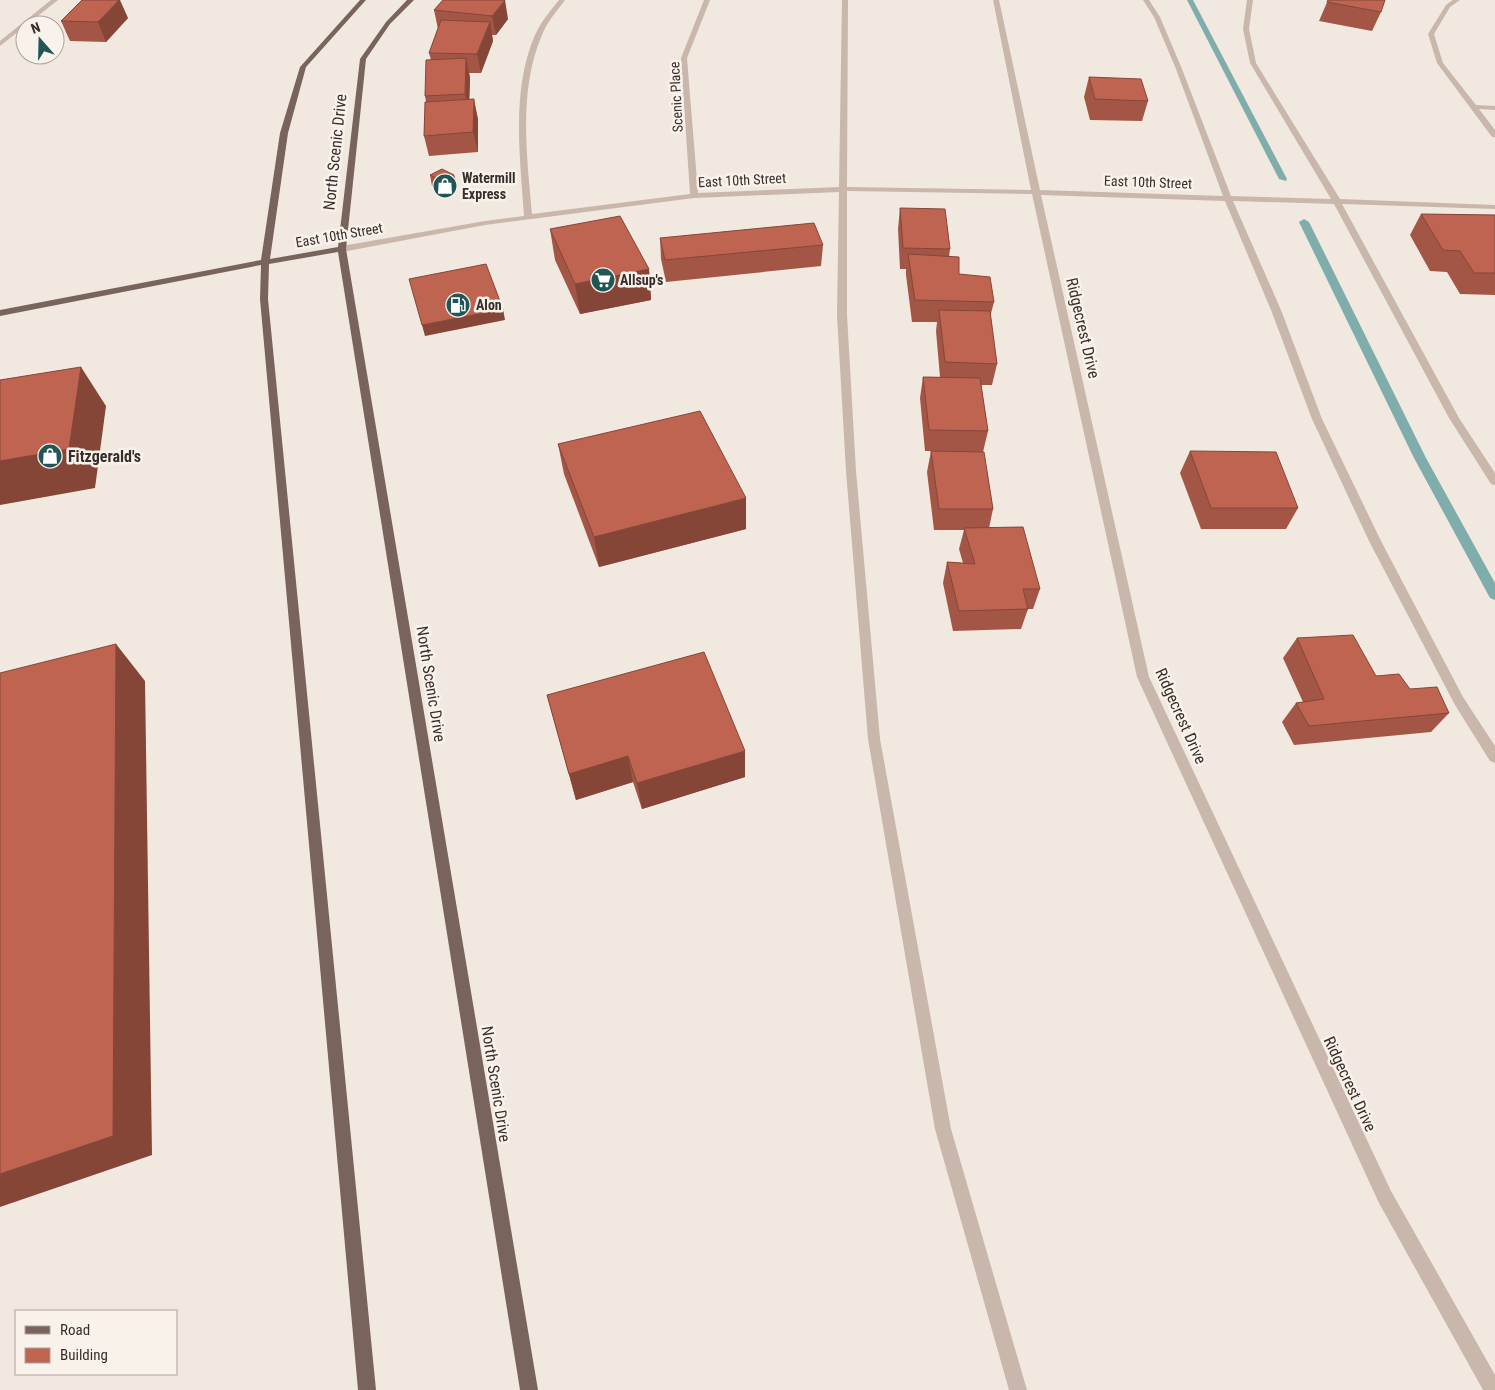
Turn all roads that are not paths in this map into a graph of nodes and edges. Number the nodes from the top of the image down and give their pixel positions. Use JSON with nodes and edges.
{"nodes":[{"id":1,"x":55,"y":0,"type":"edge"},
{"id":2,"x":363,"y":0,"type":"edge"},
{"id":3,"x":411,"y":0,"type":"edge"},
{"id":4,"x":562,"y":0,"type":"edge"},
{"id":5,"x":707,"y":0,"type":"edge"},
{"id":6,"x":845,"y":0,"type":"edge"},
{"id":7,"x":996,"y":0,"type":"edge"},
{"id":8,"x":1146,"y":0,"type":"edge"},
{"id":9,"x":1250,"y":0,"type":"edge"},
{"id":10,"x":1457,"y":0,"type":"edge"},
{"id":11,"x":0,"y":44,"type":"edge"},
{"id":12,"x":1473,"y":107,"type":"junction"},
{"id":13,"x":1495,"y":108,"type":"edge"},
{"id":14,"x":1495,"y":135,"type":"edge"},
{"id":15,"x":844,"y":189,"type":"junction"},
{"id":16,"x":1036,"y":192,"type":"junction"},
{"id":17,"x":694,"y":196,"type":"junction"},
{"id":18,"x":1228,"y":198,"type":"junction"},
{"id":19,"x":1338,"y":202,"type":"junction"},
{"id":20,"x":1495,"y":207,"type":"edge"},
{"id":21,"x":528,"y":217,"type":"junction"},
{"id":22,"x":342,"y":249,"type":"junction"},
{"id":23,"x":265,"y":262,"type":"junction"},
{"id":24,"x":0,"y":313,"type":"edge"},
{"id":25,"x":1495,"y":481,"type":"edge"},
{"id":26,"x":1495,"y":757,"type":"edge"},
{"id":27,"x":367,"y":1390,"type":"edge"},
{"id":28,"x":528,"y":1390,"type":"edge"},
{"id":29,"x":1018,"y":1390,"type":"edge"},
{"id":30,"x":1493,"y":1390,"type":"edge"}],
"edges":[{"from":1,"to":11,"type":"street"},
{"from":2,"to":23,"type":"main road"},
{"from":3,"to":22,"type":"main road","name":"North Scenic Drive"},
{"from":4,"to":21,"type":"street"},
{"from":5,"to":17,"type":"street","name":"Scenic Place"},
{"from":6,"to":15,"type":"street"},
{"from":7,"to":16,"type":"street","name":"Ridgecrest Drive"},
{"from":8,"to":18,"type":"street"},
{"from":9,"to":19,"type":"street"},
{"from":10,"to":12,"type":"street"},
{"from":12,"to":13,"type":"street"},
{"from":12,"to":14,"type":"street"},
{"from":15,"to":16,"type":"street","name":"East 10th Street"},
{"from":15,"to":17,"type":"street","name":"East 10th Street"},
{"from":15,"to":29,"type":"street"},
{"from":16,"to":18,"type":"street","name":"East 10th Street"},
{"from":16,"to":30,"type":"street","name":"Ridgecrest Drive"},
{"from":17,"to":21,"type":"street","name":"East 10th Street"},
{"from":18,"to":19,"type":"street","name":"East 10th Street"},
{"from":18,"to":26,"type":"street"},
{"from":19,"to":20,"type":"street","name":"East 10th Street"},
{"from":19,"to":25,"type":"street"},
{"from":21,"to":22,"type":"street","name":"East 10th Street"},
{"from":22,"to":23,"type":"main road","name":"East 10th Street"},
{"from":22,"to":28,"type":"main road","name":"North Scenic Drive"},
{"from":23,"to":24,"type":"main road","name":"East 10th Street"},
{"from":23,"to":27,"type":"main road"}]}
